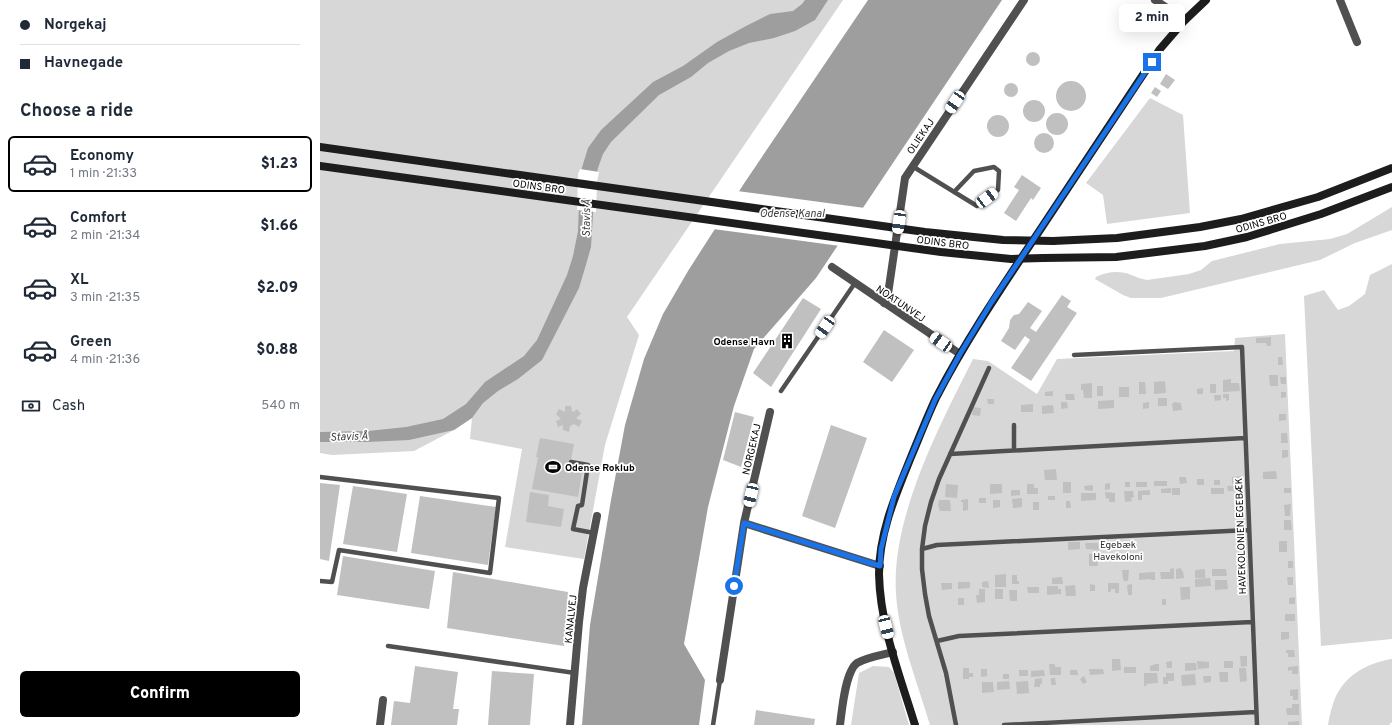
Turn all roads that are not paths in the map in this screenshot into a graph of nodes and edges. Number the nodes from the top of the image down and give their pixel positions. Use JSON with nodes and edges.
{"nodes":[{"id":1,"x":1024,"y":0,"type":"edge"},
{"id":2,"x":1155,"y":0,"type":"edge"},
{"id":3,"x":1206,"y":0,"type":"edge"},
{"id":4,"x":1340,"y":0,"type":"edge"},
{"id":5,"x":1185,"y":20,"type":"junction"},
{"id":6,"x":1357,"y":42,"type":"dead end"},
{"id":7,"x":320,"y":147,"type":"edge"},
{"id":8,"x":320,"y":166,"type":"edge"},
{"id":9,"x":912,"y":166,"type":"junction"},
{"id":10,"x":1392,"y":168,"type":"edge"},
{"id":11,"x":1392,"y":187,"type":"edge"},
{"id":12,"x":954,"y":192,"type":"junction"},
{"id":13,"x":832,"y":267,"type":"dead end"},
{"id":14,"x":855,"y":283,"type":"junction"},
{"id":15,"x":884,"y":303,"type":"junction"},
{"id":16,"x":960,"y":354,"type":"junction"},
{"id":17,"x":1074,"y":355,"type":"dead end"},
{"id":18,"x":989,"y":368,"type":"dead end"},
{"id":19,"x":782,"y":391,"type":"dead end"},
{"id":20,"x":770,"y":412,"type":"dead end"},
{"id":21,"x":1014,"y":426,"type":"dead end"},
{"id":22,"x":1245,"y":438,"type":"junction"},
{"id":23,"x":1014,"y":450,"type":"junction"},
{"id":24,"x":950,"y":454,"type":"junction"},
{"id":25,"x":571,"y":462,"type":"dead end"},
{"id":26,"x":320,"y":477,"type":"edge"},
{"id":27,"x":597,"y":516,"type":"dead end"},
{"id":28,"x":744,"y":523,"type":"junction"},
{"id":29,"x":1249,"y":530,"type":"junction"},
{"id":30,"x":594,"y":533,"type":"junction"},
{"id":31,"x":922,"y":548,"type":"junction"},
{"id":32,"x":880,"y":566,"type":"junction"},
{"id":33,"x":320,"y":581,"type":"edge"},
{"id":34,"x":1252,"y":622,"type":"junction"},
{"id":35,"x":937,"y":641,"type":"junction"},
{"id":36,"x":388,"y":646,"type":"dead end"},
{"id":37,"x":893,"y":652,"type":"junction"},
{"id":38,"x":575,"y":673,"type":"junction"},
{"id":39,"x":720,"y":680,"type":"joint"},
{"id":40,"x":383,"y":700,"type":"dead end"},
{"id":41,"x":1256,"y":712,"type":"junction"},
{"id":42,"x":380,"y":725,"type":"edge"},
{"id":43,"x":570,"y":725,"type":"edge"},
{"id":44,"x":713,"y":725,"type":"edge"},
{"id":45,"x":840,"y":725,"type":"edge"},
{"id":46,"x":915,"y":725,"type":"edge"},
{"id":47,"x":956,"y":725,"type":"edge"},
{"id":48,"x":1004,"y":725,"type":"edge"},
{"id":49,"x":1257,"y":725,"type":"edge"}],
"edges":[{"from":1,"to":9,"type":"street","name":"OLIEKAJ"},
{"from":2,"to":5,"type":"street"},
{"from":3,"to":5,"type":"main road"},
{"from":4,"to":6,"type":"street"},
{"from":5,"to":16,"type":"main road"},
{"from":7,"to":10,"type":"main road","name":"ODINS BRO","bridge":true},
{"from":8,"to":11,"type":"main road","name":"ODINS BRO","bridge":true},
{"from":9,"to":12,"type":"lane"},
{"from":9,"to":15,"type":"street","name":"OLIEKAJ"},
{"from":12,"to":12,"type":"lane"},
{"from":13,"to":14,"type":"street","name":"NOATUNVEJ"},
{"from":14,"to":15,"type":"street","name":"NOATUNVEJ"},
{"from":14,"to":19,"type":"lane"},
{"from":15,"to":16,"type":"street","name":"NOATUNVEJ"},
{"from":16,"to":32,"type":"main road"},
{"from":17,"to":22,"type":"lane","name":"HAVEKOLONIEN EGEBÆK"},
{"from":18,"to":24,"type":"lane"},
{"from":20,"to":28,"type":"street","name":"NORGEKAJ"},
{"from":21,"to":23,"type":"lane"},
{"from":22,"to":23,"type":"lane"},
{"from":22,"to":29,"type":"lane","name":"HAVEKOLONIEN EGEBÆK"},
{"from":23,"to":24,"type":"lane"},
{"from":24,"to":31,"type":"lane"},
{"from":25,"to":30,"type":"lane"},
{"from":26,"to":33,"type":"lane"},
{"from":27,"to":30,"type":"street","name":"KANALVEJ"},
{"from":28,"to":32,"type":"street"},
{"from":28,"to":39,"type":"street","name":"NORGEKAJ"},
{"from":29,"to":31,"type":"lane"},
{"from":29,"to":34,"type":"lane","name":"HAVEKOLONIEN EGEBÆK"},
{"from":30,"to":38,"type":"street","name":"KANALVEJ"},
{"from":31,"to":35,"type":"lane"},
{"from":32,"to":37,"type":"main road"},
{"from":34,"to":35,"type":"lane"},
{"from":34,"to":41,"type":"lane","name":"HAVEKOLONIEN EGEBÆK"},
{"from":35,"to":47,"type":"lane"},
{"from":36,"to":38,"type":"lane"},
{"from":37,"to":45,"type":"street"},
{"from":37,"to":46,"type":"main road"},
{"from":38,"to":43,"type":"street","name":"KANALVEJ"},
{"from":39,"to":44,"type":"lane"},
{"from":40,"to":42,"type":"street"},
{"from":41,"to":48,"type":"lane"},
{"from":41,"to":49,"type":"lane","name":"HAVEKOLONIEN EGEBÆK"}]}
